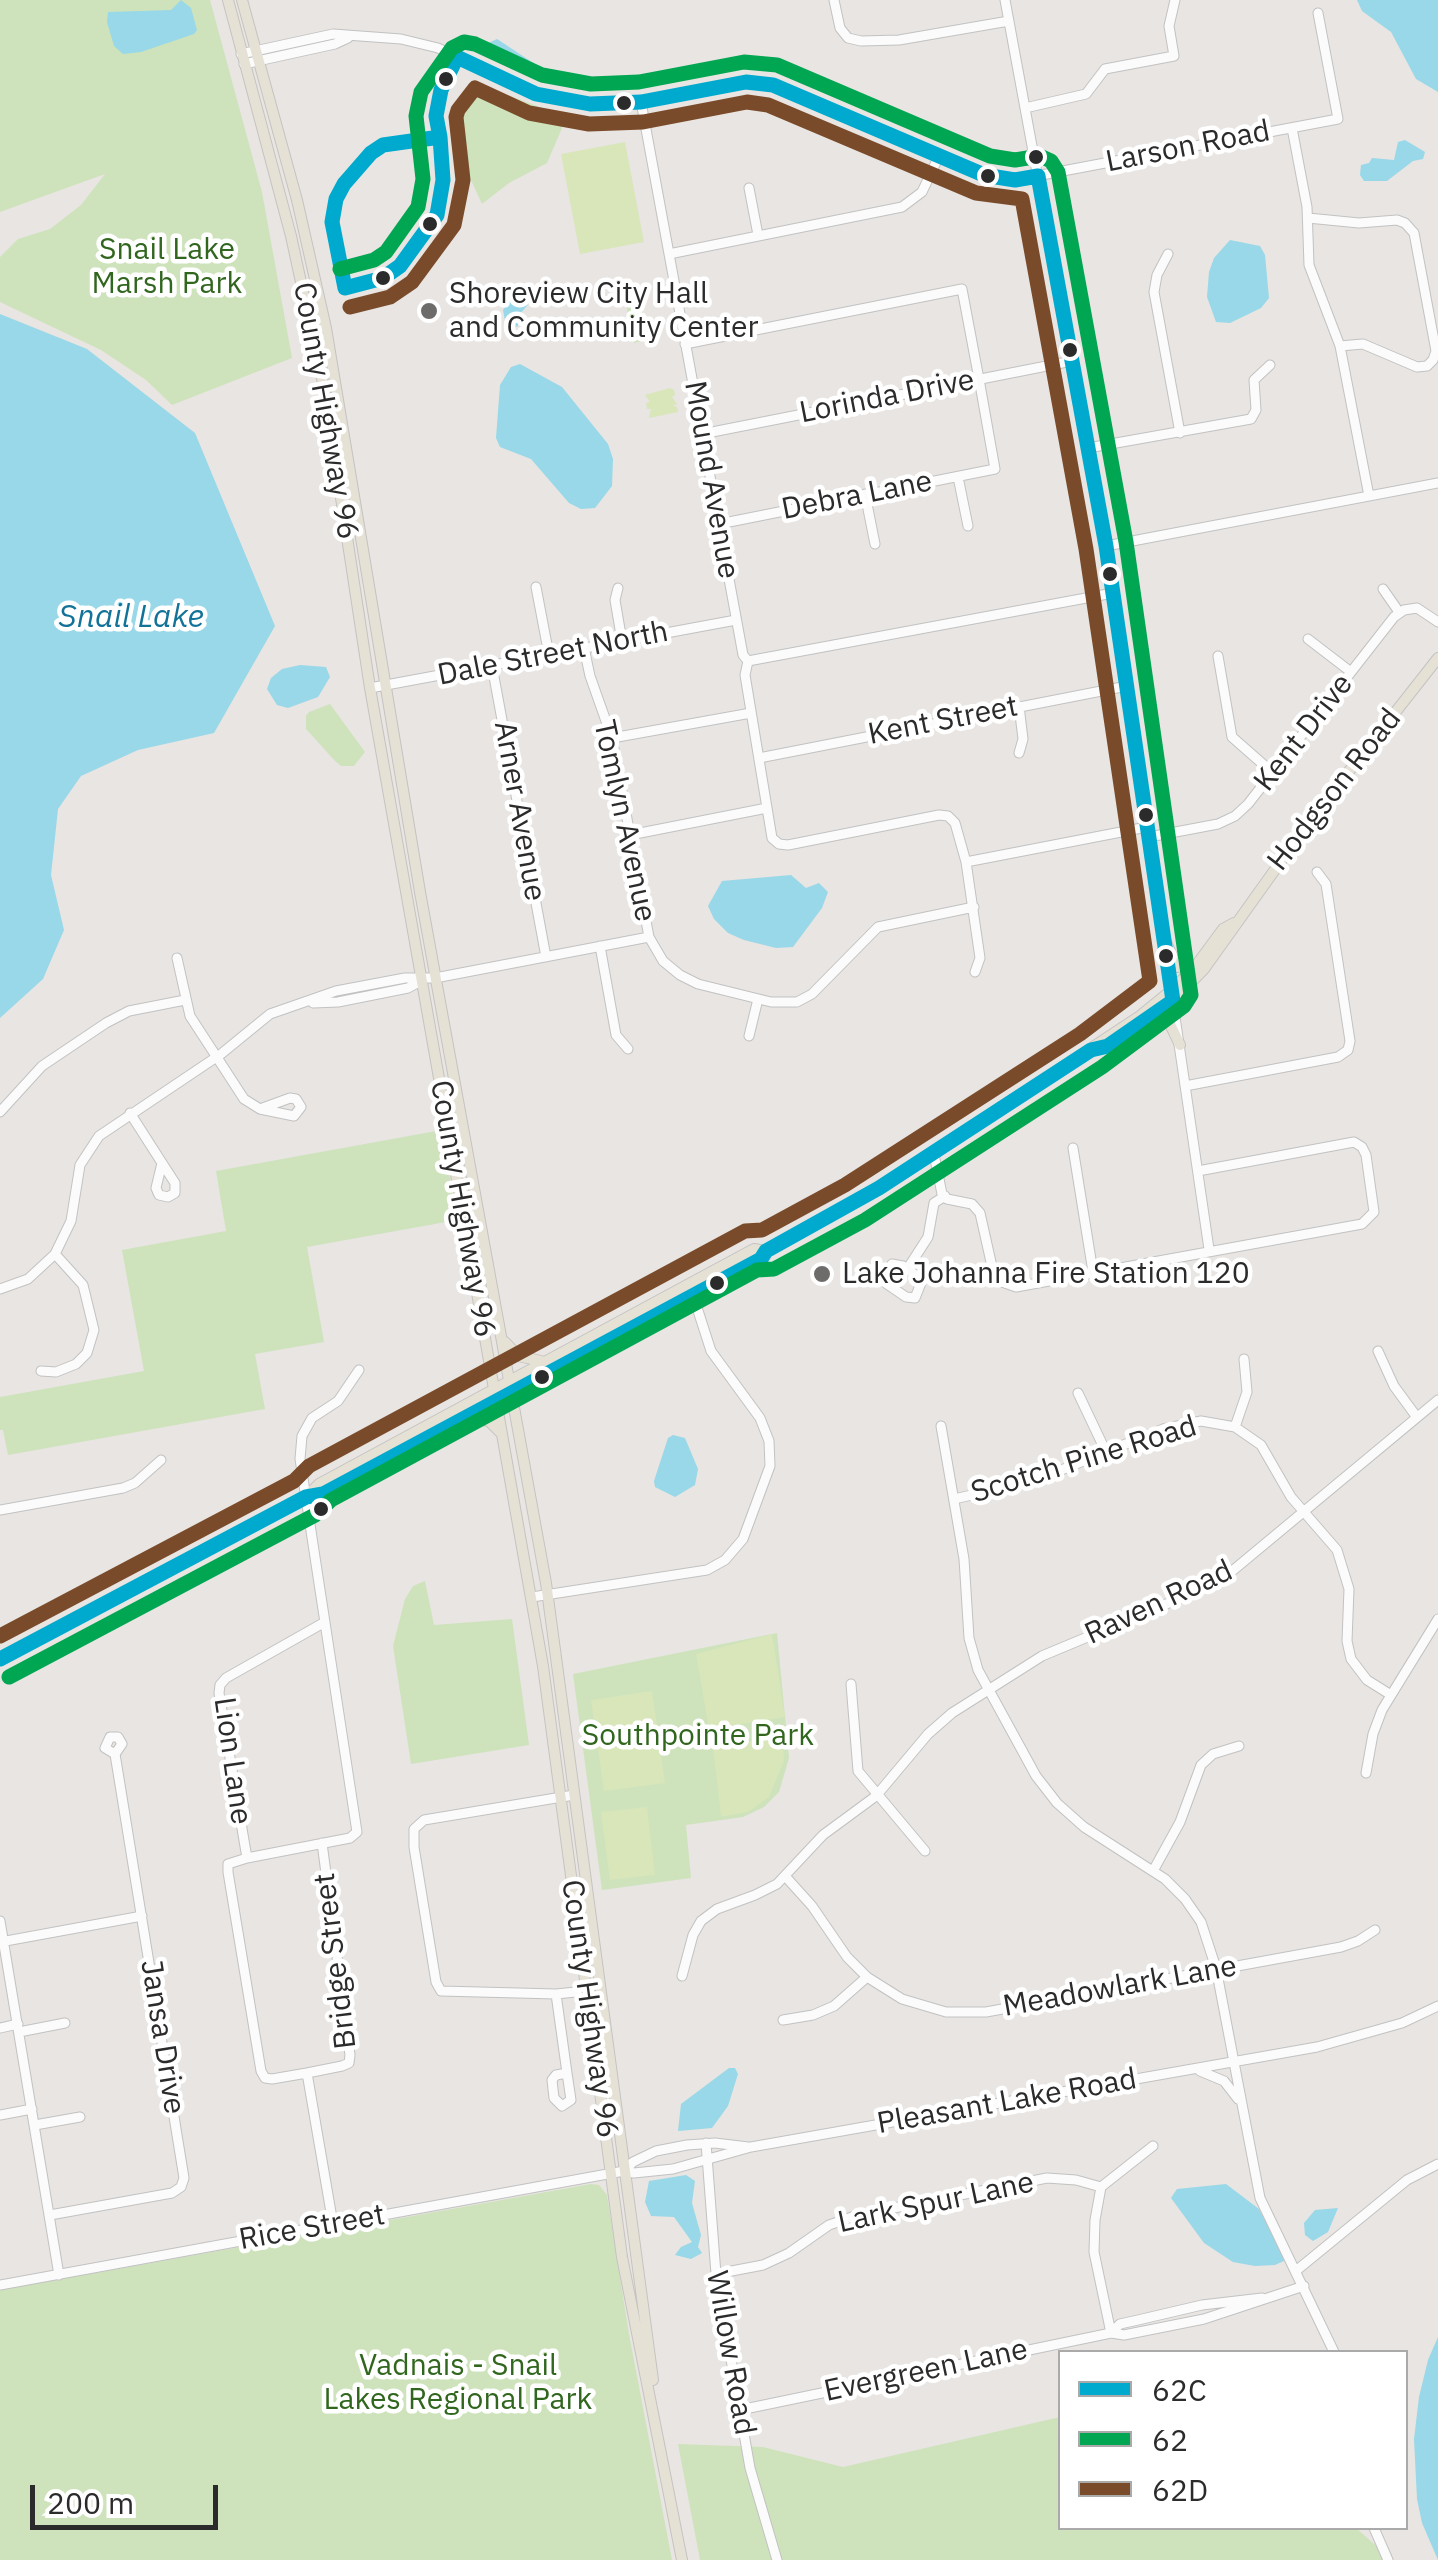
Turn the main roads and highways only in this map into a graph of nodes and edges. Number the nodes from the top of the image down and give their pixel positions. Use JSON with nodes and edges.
{"nodes":[{"id":1,"x":228,"y":0,"type":"edge"},
{"id":2,"x":242,"y":0,"type":"edge"},
{"id":3,"x":1438,"y":658,"type":"edge"},
{"id":4,"x":1234,"y":923,"type":"junction"},
{"id":5,"x":1164,"y":940,"type":"road end"},
{"id":6,"x":1204,"y":955,"type":"junction"},
{"id":7,"x":1173,"y":995,"type":"junction"},
{"id":8,"x":1141,"y":1024,"type":"junction"},
{"id":9,"x":1180,"y":1045,"type":"road end"},
{"id":10,"x":1091,"y":1050,"type":"junction"},
{"id":11,"x":440,"y":1084,"type":"junction"},
{"id":12,"x":476,"y":1189,"type":"junction"},
{"id":13,"x":766,"y":1251,"type":"junction"},
{"id":14,"x":502,"y":1336,"type":"junction"},
{"id":15,"x":547,"y":1360,"type":"junction"},
{"id":16,"x":511,"y":1387,"type":"junction"},
{"id":17,"x":494,"y":1389,"type":"junction"},
{"id":18,"x":497,"y":1401,"type":"junction"},
{"id":19,"x":460,"y":1420,"type":"junction"},
{"id":20,"x":503,"y":1435,"type":"junction"},
{"id":21,"x":306,"y":1497,"type":"junction"},
{"id":22,"x":0,"y":1659,"type":"edge"},
{"id":23,"x":658,"y":2426,"type":"junction"},
{"id":24,"x":682,"y":2560,"type":"edge"}],
"edges":[{"from":1,"to":11,"type":"main road","name":"County Highway 96"},
{"from":2,"to":12,"type":"main road","name":"County Highway 96"},
{"from":3,"to":4,"type":"main road","name":"Hodgson Road"},
{"from":4,"to":6,"type":"main road","name":"Hodgson Road"},
{"from":4,"to":7,"type":"main road","name":"Hodgson Road"},
{"from":5,"to":6,"type":"main road"},
{"from":6,"to":7,"type":"main road","name":"Hodgson Road"},
{"from":7,"to":8,"type":"main road","name":"Hodgson Road"},
{"from":7,"to":10,"type":"main road","name":"Hodgson Road"},
{"from":8,"to":9,"type":"main road"},
{"from":8,"to":10,"type":"main road","name":"Hodgson Road"},
{"from":10,"to":13,"type":"main road","name":"Hodgson Road"},
{"from":11,"to":12,"type":"main road"},
{"from":11,"to":17,"type":"main road","name":"County Highway 96"},
{"from":12,"to":14,"type":"main road","name":"County Highway 96"},
{"from":13,"to":15,"type":"main road","name":"Hodgson Road"},
{"from":13,"to":16,"type":"main road","name":"Hodgson Road"},
{"from":14,"to":15,"type":"main road"},
{"from":14,"to":16,"type":"main road","name":"County Highway 96"},
{"from":15,"to":16,"type":"main road","name":"Hodgson Road"},
{"from":16,"to":17,"type":"main road","name":"Hodgson Road"},
{"from":16,"to":18,"type":"main road","name":"Hodgson Road"},
{"from":16,"to":23,"type":"main road","name":"County Highway 96"},
{"from":17,"to":18,"type":"main road","name":"County Highway 96"},
{"from":17,"to":21,"type":"main road","name":"Hodgson Road"},
{"from":18,"to":19,"type":"main road","name":"Hodgson Road"},
{"from":18,"to":20,"type":"main road","name":"County Highway 96"},
{"from":19,"to":20,"type":"main road"},
{"from":19,"to":21,"type":"main road","name":"Hodgson Road"},
{"from":20,"to":23,"type":"main road","name":"County Highway 96"},
{"from":21,"to":22,"type":"main road","name":"Hodgson Road"},
{"from":23,"to":24,"type":"main road","name":"County Highway 96"}]}
